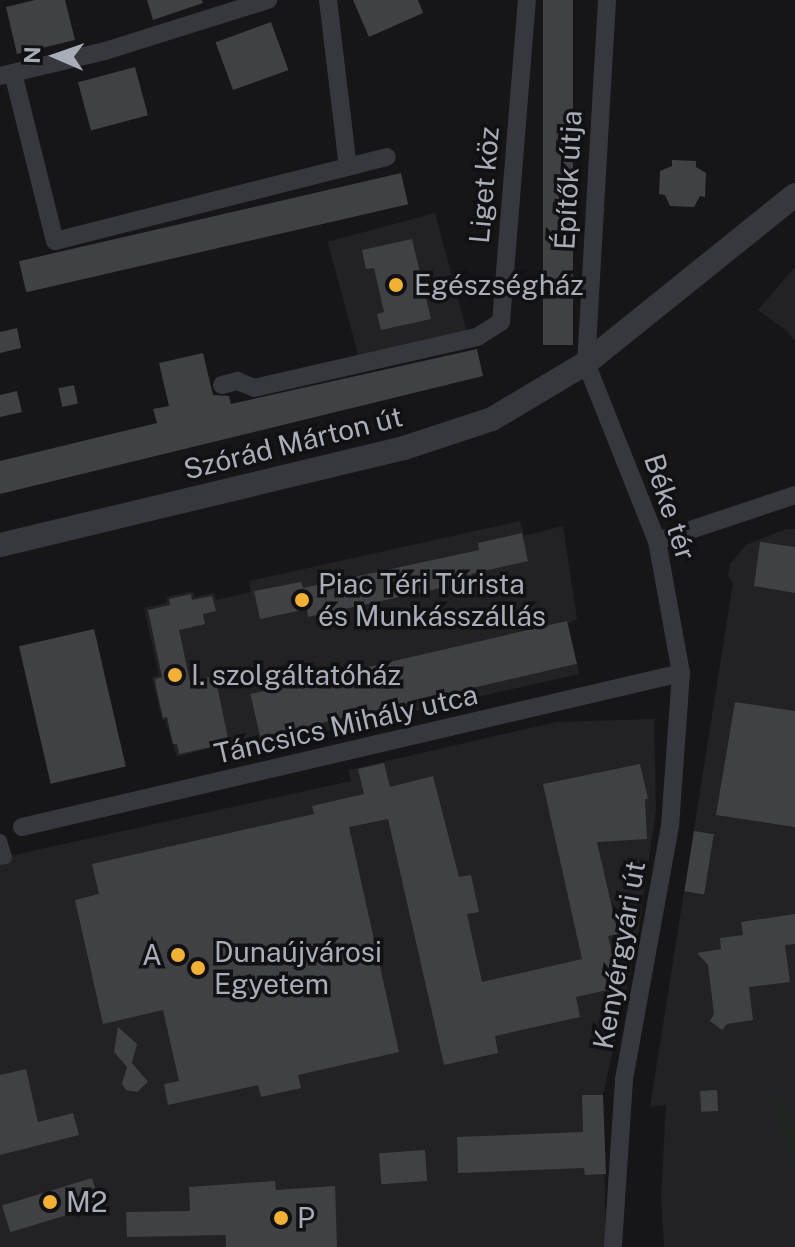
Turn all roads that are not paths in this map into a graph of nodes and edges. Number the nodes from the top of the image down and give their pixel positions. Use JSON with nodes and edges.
{"nodes":[{"id":1,"x":268,"y":0,"type":"edge"},
{"id":2,"x":328,"y":0,"type":"edge"},
{"id":3,"x":527,"y":0,"type":"edge"},
{"id":4,"x":607,"y":0,"type":"edge"},
{"id":5,"x":7,"y":74,"type":"edge"},
{"id":6,"x":387,"y":157,"type":"dead end"},
{"id":7,"x":348,"y":167,"type":"junction"},
{"id":8,"x":795,"y":195,"type":"edge"},
{"id":9,"x":586,"y":363,"type":"junction"},
{"id":10,"x":222,"y":385,"type":"dead end"},
{"id":11,"x":795,"y":495,"type":"edge"},
{"id":12,"x":657,"y":541,"type":"junction"},
{"id":13,"x":0,"y":545,"type":"edge"},
{"id":14,"x":681,"y":673,"type":"junction"},
{"id":15,"x":22,"y":827,"type":"dead end"},
{"id":16,"x":0,"y":841,"type":"edge"},
{"id":17,"x":0,"y":858,"type":"edge"},
{"id":18,"x":613,"y":1247,"type":"edge"}],
"edges":[{"from":1,"to":5,"type":"street"},
{"from":2,"to":7,"type":"street"},
{"from":3,"to":10,"type":"street","name":"Liget köz"},
{"from":4,"to":9,"type":"street","name":"Építők útja"},
{"from":5,"to":7,"type":"street"},
{"from":6,"to":7,"type":"street"},
{"from":8,"to":9,"type":"street","name":"Szórád Márton út"},
{"from":9,"to":12,"type":"street","name":"Béke tér"},
{"from":9,"to":13,"type":"street","name":"Szórád Márton út"},
{"from":11,"to":12,"type":"street"},
{"from":12,"to":14,"type":"street","name":"Béke tér"},
{"from":14,"to":15,"type":"street","name":"Táncsics Mihály utca"},
{"from":14,"to":18,"type":"street","name":"Kenyérgyári út"},
{"from":16,"to":17,"type":"street"}]}
